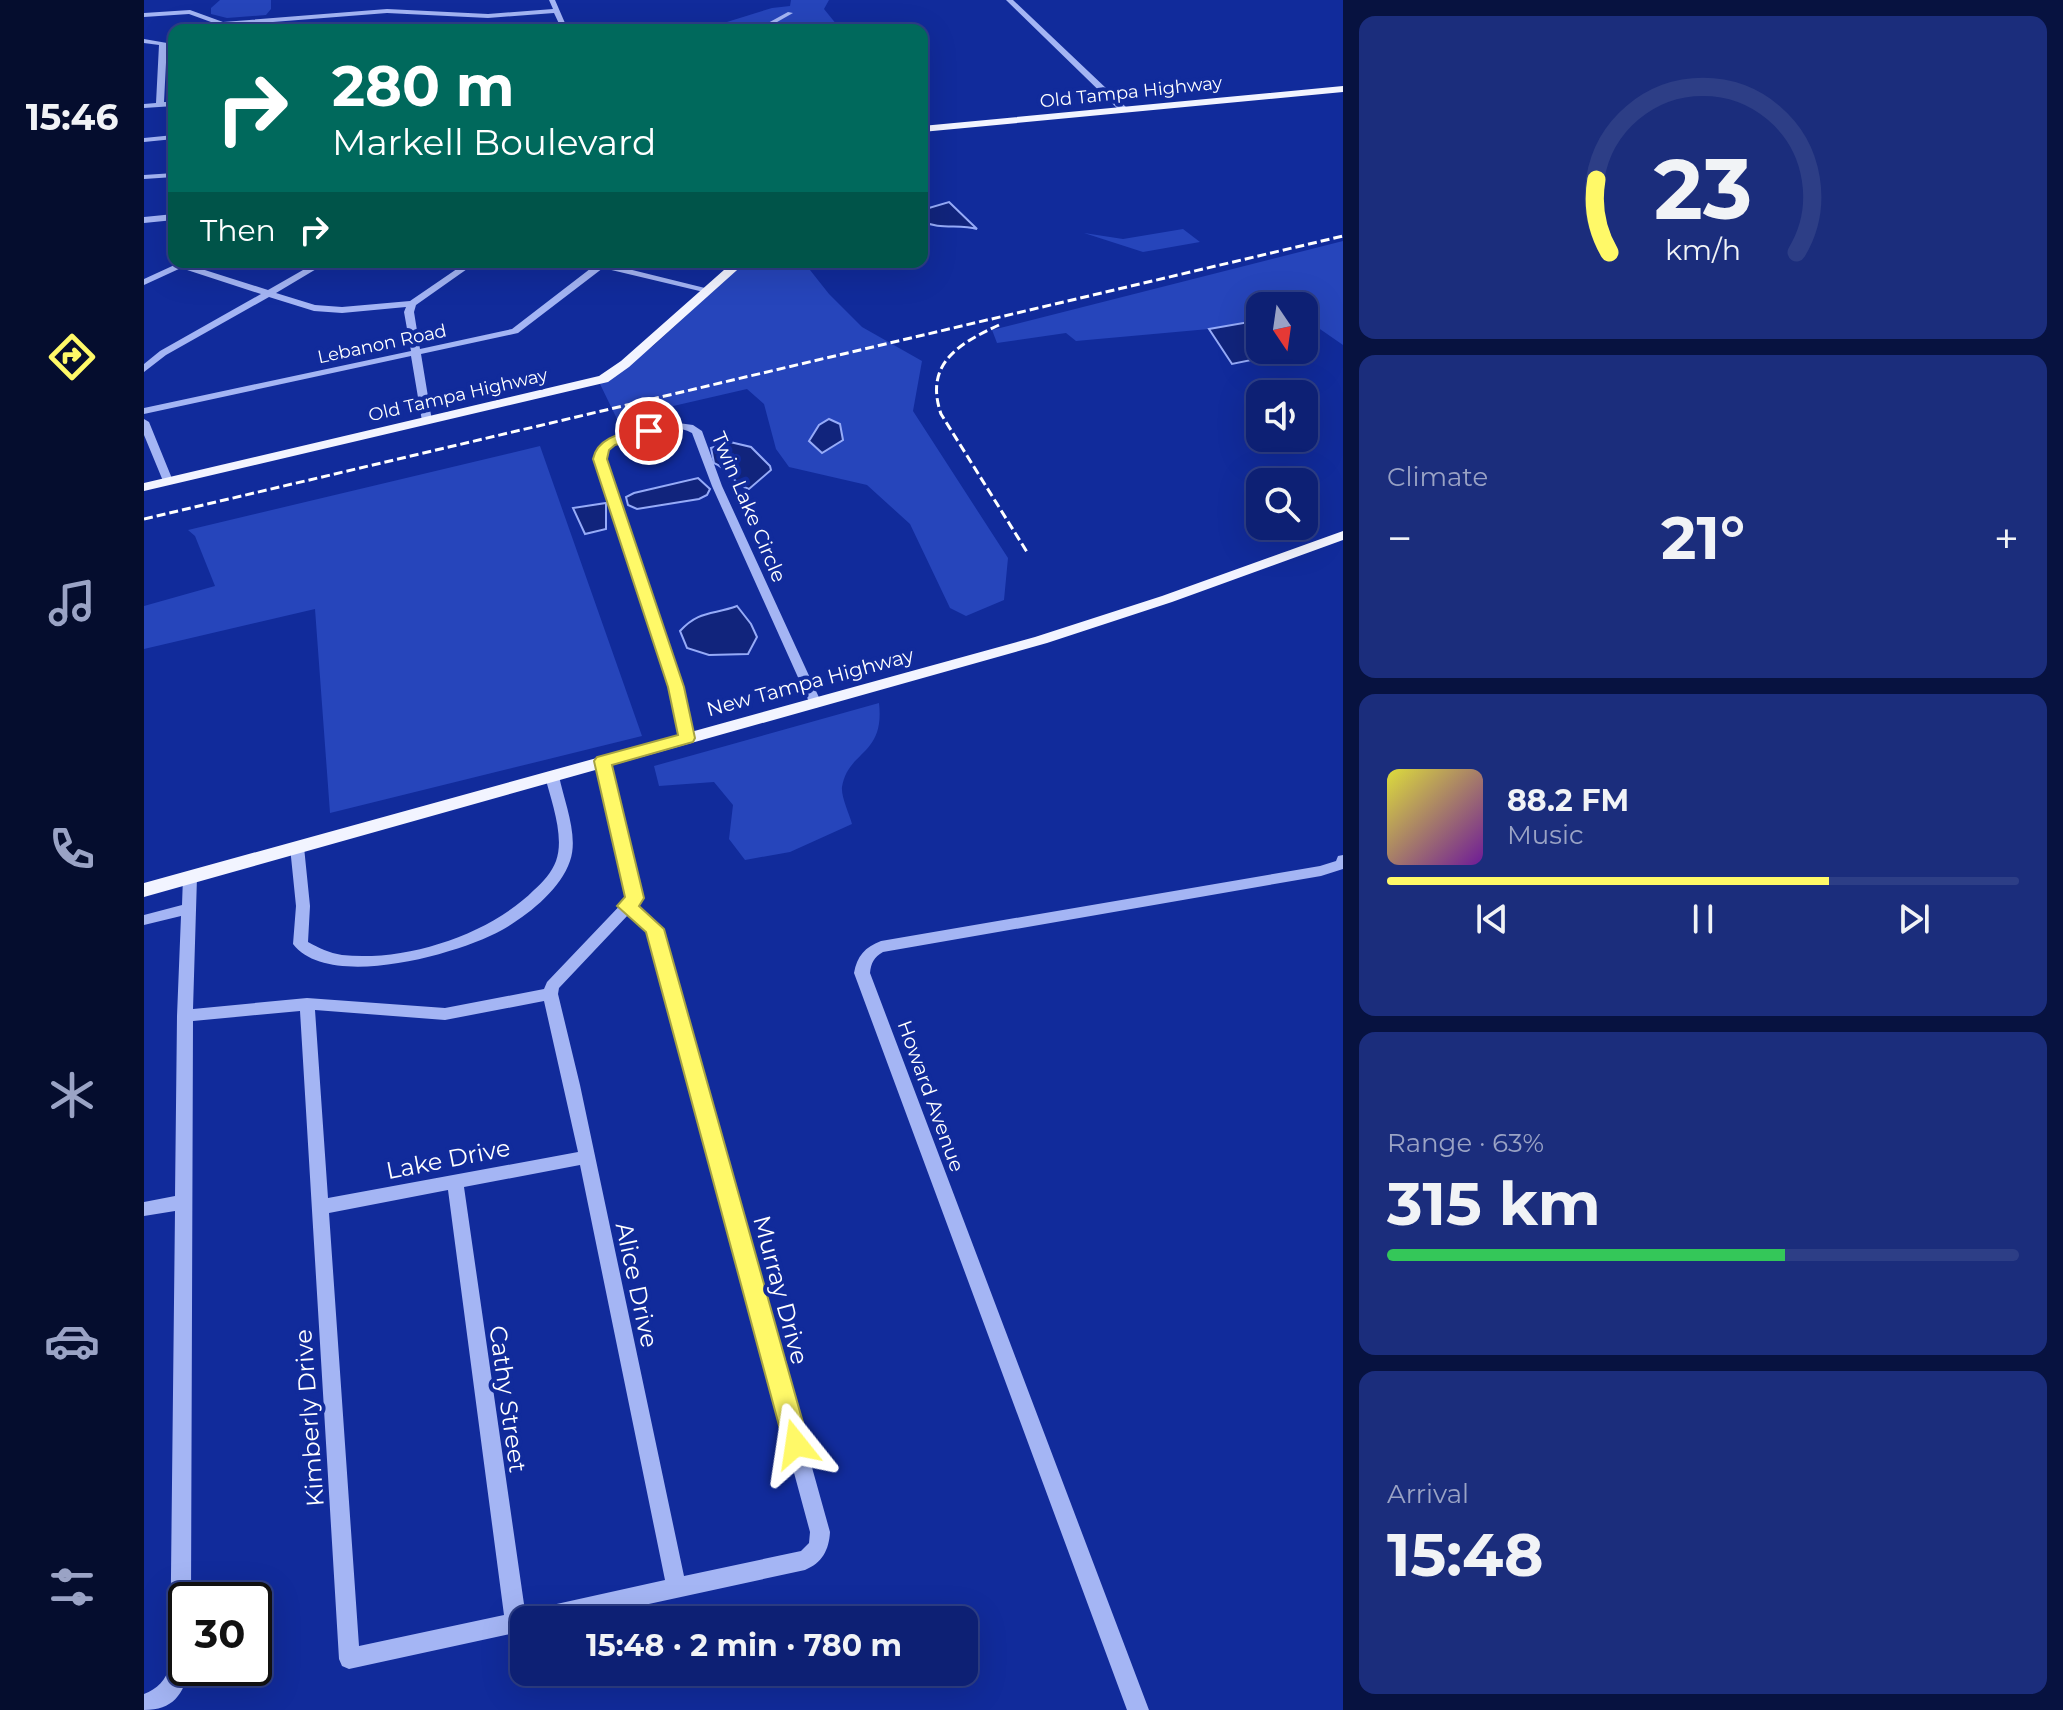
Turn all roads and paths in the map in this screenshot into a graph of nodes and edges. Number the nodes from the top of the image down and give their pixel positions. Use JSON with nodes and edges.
{"nodes":[{"id":1,"x":326,"y":0,"type":"edge"},
{"id":2,"x":552,"y":0,"type":"edge"},
{"id":3,"x":1009,"y":0,"type":"edge"},
{"id":4,"x":432,"y":6,"type":"dead end"},
{"id":5,"x":556,"y":11,"type":"junction"},
{"id":6,"x":425,"y":13,"type":"junction"},
{"id":7,"x":790,"y":13,"type":"dead end"},
{"id":8,"x":144,"y":15,"type":"edge"},
{"id":9,"x":328,"y":15,"type":"junction"},
{"id":10,"x":262,"y":21,"type":"junction"},
{"id":11,"x":262,"y":24,"type":"edge"},
{"id":12,"x":562,"y":24,"type":"edge"},
{"id":13,"x":769,"y":24,"type":"edge"},
{"id":14,"x":144,"y":41,"type":"edge"},
{"id":15,"x":1343,"y":89,"type":"edge"},
{"id":16,"x":168,"y":104,"type":"edge"},
{"id":17,"x":160,"y":105,"type":"junction"},
{"id":18,"x":144,"y":106,"type":"edge"},
{"id":19,"x":1124,"y":110,"type":"junction"},
{"id":20,"x":928,"y":128,"type":"edge"},
{"id":21,"x":168,"y":138,"type":"edge"},
{"id":22,"x":144,"y":140,"type":"edge"},
{"id":23,"x":168,"y":175,"type":"edge"},
{"id":24,"x":144,"y":177,"type":"edge"},
{"id":25,"x":168,"y":218,"type":"edge"},
{"id":26,"x":144,"y":220,"type":"edge"},
{"id":27,"x":177,"y":268,"type":"edge"},
{"id":28,"x":197,"y":268,"type":"edge"},
{"id":29,"x":313,"y":268,"type":"edge"},
{"id":30,"x":464,"y":268,"type":"edge"},
{"id":31,"x":597,"y":268,"type":"edge"},
{"id":32,"x":622,"y":268,"type":"edge"},
{"id":33,"x":733,"y":268,"type":"edge"},
{"id":34,"x":144,"y":282,"type":"edge"},
{"id":35,"x":708,"y":290,"type":"junction"},
{"id":36,"x":267,"y":294,"type":"junction"},
{"id":37,"x":412,"y":304,"type":"junction"},
{"id":38,"x":414,"y":353,"type":"junction"},
{"id":39,"x":144,"y":369,"type":"edge"},
{"id":40,"x":144,"y":411,"type":"edge"},
{"id":41,"x":427,"y":421,"type":"junction"},
{"id":42,"x":144,"y":422,"type":"edge"},
{"id":43,"x":168,"y":481,"type":"junction"},
{"id":44,"x":144,"y":487,"type":"edge"},
{"id":45,"x":1343,"y":535,"type":"edge"},
{"id":46,"x":816,"y":704,"type":"junction"},
{"id":47,"x":687,"y":738,"type":"junction"},
{"id":48,"x":603,"y":761,"type":"junction"},
{"id":49,"x":552,"y":776,"type":"junction"},
{"id":50,"x":297,"y":847,"type":"junction"},
{"id":51,"x":1343,"y":860,"type":"edge"},
{"id":52,"x":190,"y":877,"type":"junction"},
{"id":53,"x":144,"y":890,"type":"edge"},
{"id":54,"x":627,"y":906,"type":"junction"},
{"id":55,"x":190,"y":908,"type":"junction"},
{"id":56,"x":144,"y":920,"type":"edge"},
{"id":57,"x":550,"y":994,"type":"junction"},
{"id":58,"x":307,"y":1004,"type":"junction"},
{"id":59,"x":185,"y":1016,"type":"junction"},
{"id":60,"x":586,"y":1157,"type":"junction"},
{"id":61,"x":455,"y":1182,"type":"junction"},
{"id":62,"x":184,"y":1202,"type":"junction"},
{"id":63,"x":320,"y":1207,"type":"junction"},
{"id":64,"x":144,"y":1209,"type":"edge"},
{"id":65,"x":676,"y":1587,"type":"junction"},
{"id":66,"x":520,"y":1606,"type":"edge"},
{"id":67,"x":590,"y":1606,"type":"edge"},
{"id":68,"x":510,"y":1624,"type":"edge"},
{"id":69,"x":144,"y":1705,"type":"edge"},
{"id":70,"x":1138,"y":1710,"type":"edge"}],
"edges":[{"from":1,"to":9,"type":"street"},
{"from":2,"to":5,"type":"street"},
{"from":3,"to":19,"type":"street"},
{"from":4,"to":6,"type":"street"},
{"from":5,"to":6,"type":"street"},
{"from":5,"to":12,"type":"street"},
{"from":6,"to":9,"type":"street"},
{"from":7,"to":13,"type":"street"},
{"from":8,"to":10,"type":"street"},
{"from":9,"to":10,"type":"street"},
{"from":10,"to":11,"type":"street"},
{"from":14,"to":17,"type":"street"},
{"from":15,"to":19,"type":"main road","name":"Old Tampa Highway"},
{"from":16,"to":17,"type":"street"},
{"from":17,"to":18,"type":"street"},
{"from":19,"to":20,"type":"main road","name":"Old Tampa Highway"},
{"from":21,"to":22,"type":"street"},
{"from":23,"to":24,"type":"street"},
{"from":25,"to":26,"type":"street"},
{"from":27,"to":34,"type":"street"},
{"from":28,"to":36,"type":"street"},
{"from":29,"to":36,"type":"street"},
{"from":30,"to":37,"type":"street"},
{"from":31,"to":38,"type":"street","name":"Lebanon Road"},
{"from":32,"to":35,"type":"street"},
{"from":33,"to":35,"type":"main road","name":"Old Tampa Highway"},
{"from":35,"to":41,"type":"main road","name":"Old Tampa Highway"},
{"from":36,"to":37,"type":"street"},
{"from":36,"to":39,"type":"street"},
{"from":37,"to":38,"type":"street"},
{"from":38,"to":40,"type":"street","name":"Lebanon Road"},
{"from":38,"to":41,"type":"street"},
{"from":41,"to":43,"type":"main road","name":"Old Tampa Highway"},
{"from":42,"to":43,"type":"street"},
{"from":43,"to":44,"type":"main road","name":"Old Tampa Highway"},
{"from":45,"to":46,"type":"main road","name":"New Tampa Highway"},
{"from":46,"to":47,"type":"main road","name":"New Tampa Highway"},
{"from":46,"to":47,"type":"street","name":"Twin Lake Circle"},
{"from":47,"to":48,"type":"main road","name":"New Tampa Highway"},
{"from":48,"to":49,"type":"main road","name":"New Tampa Highway"},
{"from":48,"to":54,"type":"street"},
{"from":49,"to":50,"type":"main road","name":"New Tampa Highway"},
{"from":49,"to":50,"type":"street"},
{"from":50,"to":52,"type":"main road","name":"New Tampa Highway"},
{"from":51,"to":70,"type":"street","name":"Howard Avenue"},
{"from":52,"to":53,"type":"main road","name":"New Tampa Highway"},
{"from":52,"to":55,"type":"street"},
{"from":54,"to":57,"type":"street"},
{"from":54,"to":65,"type":"street","name":"Murray Drive"},
{"from":55,"to":56,"type":"street"},
{"from":55,"to":59,"type":"street"},
{"from":57,"to":58,"type":"street"},
{"from":57,"to":60,"type":"street","name":"Alice Drive"},
{"from":58,"to":59,"type":"street"},
{"from":58,"to":63,"type":"street","name":"Kimberly Drive"},
{"from":59,"to":62,"type":"street"},
{"from":60,"to":61,"type":"street","name":"Lake Drive"},
{"from":60,"to":65,"type":"street","name":"Alice Drive"},
{"from":61,"to":63,"type":"street","name":"Lake Drive"},
{"from":61,"to":66,"type":"street","name":"Cathy Street"},
{"from":62,"to":64,"type":"street"},
{"from":62,"to":69,"type":"street"},
{"from":63,"to":68,"type":"street","name":"Kimberly Drive"},
{"from":65,"to":67,"type":"street","name":"Murray Drive"}]}
